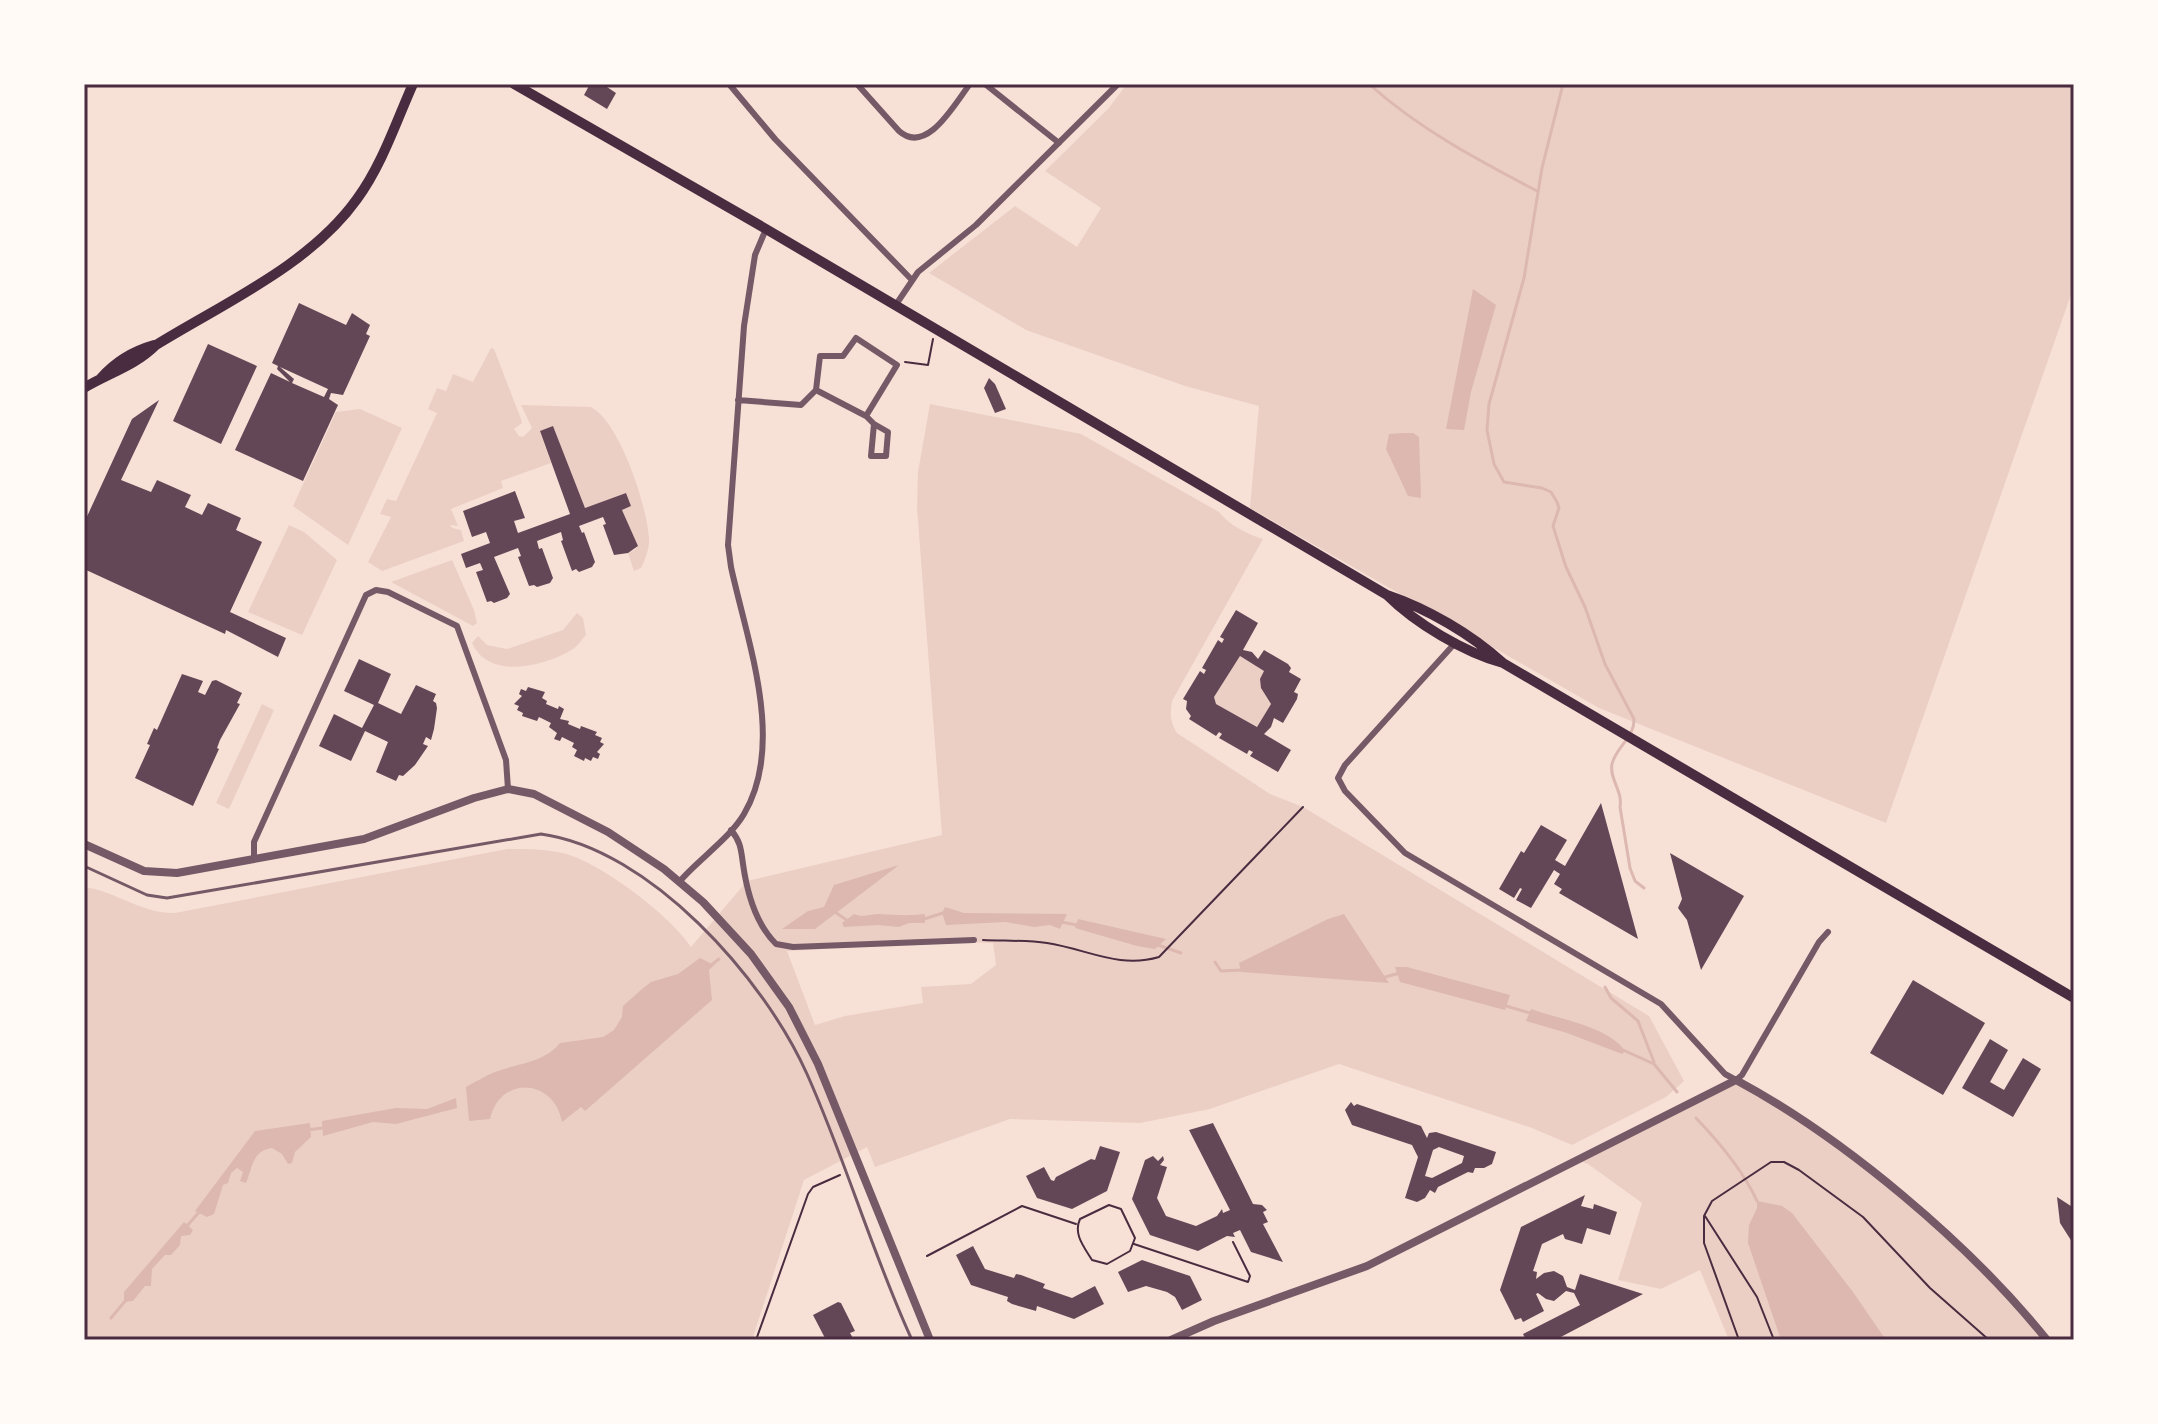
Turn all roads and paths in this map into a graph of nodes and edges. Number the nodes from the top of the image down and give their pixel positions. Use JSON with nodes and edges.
{"nodes":[{"id":1,"x":413,"y":84,"type":"edge"},
{"id":2,"x":514,"y":84,"type":"edge"},
{"id":3,"x":729,"y":84,"type":"edge"},
{"id":4,"x":857,"y":84,"type":"edge"},
{"id":5,"x":970,"y":84,"type":"edge"},
{"id":6,"x":985,"y":84,"type":"edge"},
{"id":7,"x":1118,"y":84,"type":"edge"},
{"id":8,"x":1059,"y":143,"type":"junction"},
{"id":9,"x":766,"y":229,"type":"junction"},
{"id":10,"x":911,"y":279,"type":"junction"},
{"id":11,"x":895,"y":306,"type":"junction"},
{"id":12,"x":937,"y":331,"type":"junction"},
{"id":13,"x":894,"y":363,"type":"junction"},
{"id":14,"x":84,"y":388,"type":"edge"},
{"id":15,"x":816,"y":390,"type":"junction"},
{"id":16,"x":738,"y":400,"type":"junction"},
{"id":17,"x":866,"y":416,"type":"junction"},
{"id":18,"x":874,"y":424,"type":"junction"},
{"id":19,"x":1387,"y":595,"type":"junction"},
{"id":20,"x":1456,"y":642,"type":"junction"},
{"id":21,"x":1503,"y":663,"type":"junction"},
{"id":22,"x":508,"y":789,"type":"junction"},
{"id":23,"x":1303,"y":807,"type":"dead end"},
{"id":24,"x":731,"y":830,"type":"junction"},
{"id":25,"x":84,"y":844,"type":"edge"},
{"id":26,"x":254,"y":859,"type":"junction"},
{"id":27,"x":84,"y":866,"type":"edge"},
{"id":28,"x":680,"y":881,"type":"junction"},
{"id":29,"x":1828,"y":932,"type":"dead end"},
{"id":30,"x":974,"y":940,"type":"joint"},
{"id":31,"x":2074,"y":998,"type":"edge"},
{"id":32,"x":1736,"y":1080,"type":"junction"},
{"id":33,"x":845,"y":1173,"type":"junction"},
{"id":34,"x":1704,"y":1216,"type":"junction"},
{"id":35,"x":1077,"y":1225,"type":"junction"},
{"id":36,"x":1233,"y":1242,"type":"dead end"},
{"id":37,"x":1133,"y":1244,"type":"junction"},
{"id":38,"x":927,"y":1256,"type":"dead end"},
{"id":39,"x":756,"y":1340,"type":"edge"},
{"id":40,"x":912,"y":1340,"type":"edge"},
{"id":41,"x":930,"y":1340,"type":"edge"},
{"id":42,"x":1171,"y":1340,"type":"edge"},
{"id":43,"x":1739,"y":1340,"type":"edge"},
{"id":44,"x":1774,"y":1340,"type":"edge"},
{"id":45,"x":1989,"y":1340,"type":"edge"},
{"id":46,"x":2047,"y":1340,"type":"edge"}],
"edges":[{"from":1,"to":14,"type":"main road"},
{"from":2,"to":9,"type":"main road"},
{"from":3,"to":10,"type":"street"},
{"from":4,"to":5,"type":"street"},
{"from":6,"to":8,"type":"street"},
{"from":7,"to":8,"type":"street"},
{"from":8,"to":10,"type":"street"},
{"from":9,"to":11,"type":"main road"},
{"from":9,"to":16,"type":"street"},
{"from":10,"to":11,"type":"street"},
{"from":11,"to":12,"type":"main road"},
{"from":12,"to":13,"type":"path"},
{"from":12,"to":19,"type":"main road"},
{"from":13,"to":15,"type":"street"},
{"from":13,"to":17,"type":"street"},
{"from":15,"to":16,"type":"street"},
{"from":15,"to":17,"type":"street"},
{"from":16,"to":24,"type":"street"},
{"from":17,"to":18,"type":"street"},
{"from":18,"to":18,"type":"street"},
{"from":19,"to":20,"type":"main road"},
{"from":19,"to":21,"type":"main road"},
{"from":20,"to":21,"type":"main road"},
{"from":20,"to":32,"type":"street"},
{"from":21,"to":31,"type":"main road"},
{"from":22,"to":26,"type":"street"},
{"from":22,"to":26,"type":"street"},
{"from":22,"to":28,"type":"street"},
{"from":23,"to":30,"type":"path"},
{"from":24,"to":28,"type":"street"},
{"from":24,"to":30,"type":"street"},
{"from":25,"to":26,"type":"street"},
{"from":27,"to":33,"type":"lane"},
{"from":28,"to":41,"type":"street"},
{"from":29,"to":32,"type":"street"},
{"from":32,"to":42,"type":"street"},
{"from":32,"to":46,"type":"street"},
{"from":33,"to":39,"type":"path"},
{"from":33,"to":40,"type":"lane"},
{"from":34,"to":43,"type":"path"},
{"from":34,"to":44,"type":"path"},
{"from":34,"to":45,"type":"path"},
{"from":35,"to":37,"type":"path"},
{"from":35,"to":37,"type":"path"},
{"from":35,"to":38,"type":"path"},
{"from":36,"to":37,"type":"path"}]}
